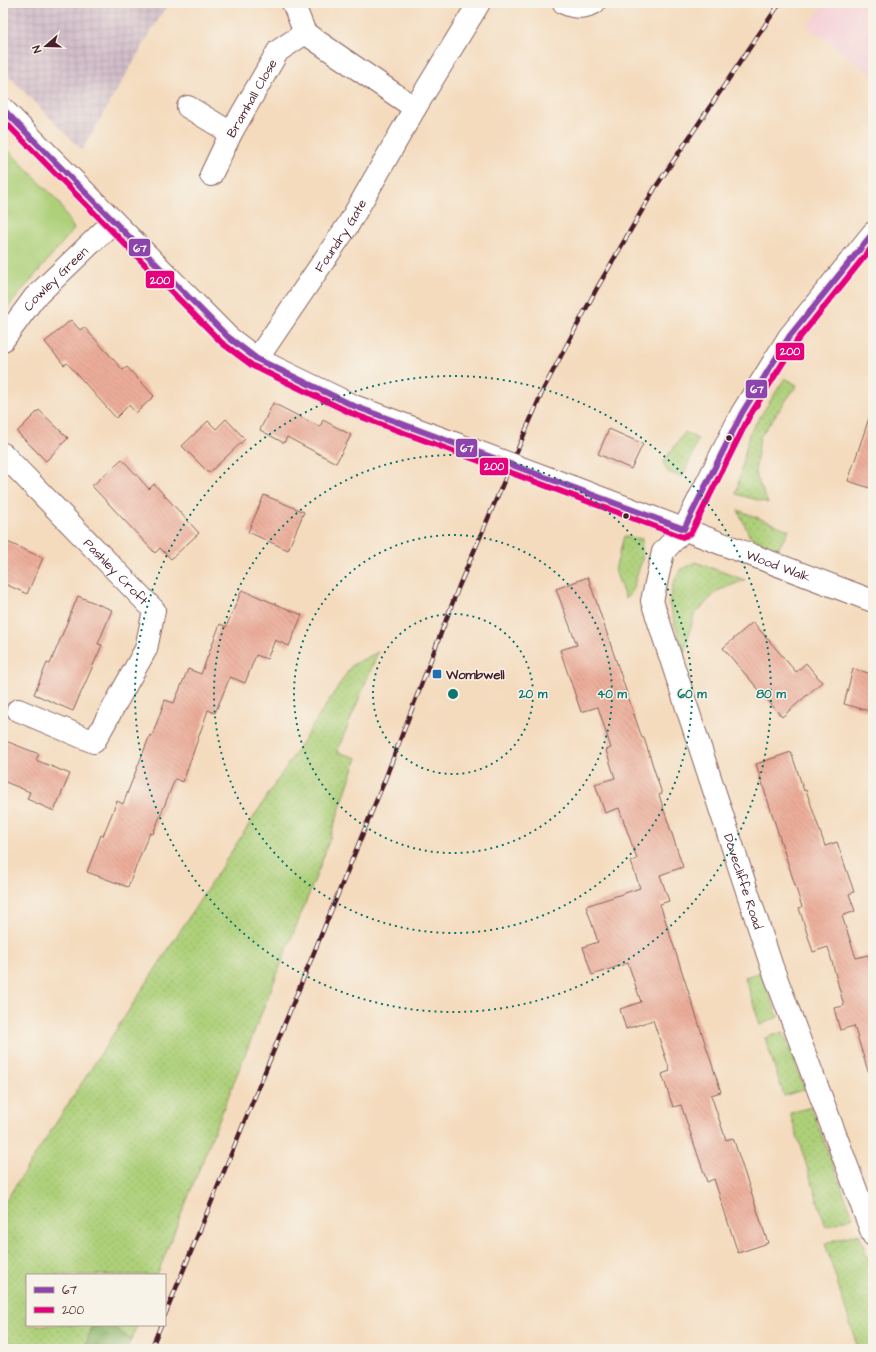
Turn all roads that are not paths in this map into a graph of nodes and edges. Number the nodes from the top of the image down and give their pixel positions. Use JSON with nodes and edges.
{"nodes":[{"id":1,"x":293,"y":3,"type":"edge"},
{"id":2,"x":478,"y":3,"type":"edge"},
{"id":3,"x":564,"y":3,"type":"edge"},
{"id":4,"x":594,"y":3,"type":"edge"},
{"id":5,"x":305,"y":33,"type":"junction"},
{"id":6,"x":188,"y":107,"type":"dead end"},
{"id":7,"x":415,"y":108,"type":"junction"},
{"id":8,"x":3,"y":109,"type":"edge"},
{"id":9,"x":231,"y":133,"type":"junction"},
{"id":10,"x":211,"y":175,"type":"dead end"},
{"id":11,"x":113,"y":222,"type":"junction"},
{"id":12,"x":873,"y":233,"type":"edge"},
{"id":13,"x":3,"y":340,"type":"edge"},
{"id":14,"x":257,"y":359,"type":"junction"},
{"id":15,"x":3,"y":454,"type":"edge"},
{"id":16,"x":684,"y":529,"type":"junction"},
{"id":17,"x":873,"y":601,"type":"edge"},
{"id":18,"x":18,"y":710,"type":"dead end"},
{"id":19,"x":873,"y":1235,"type":"edge"}],
"edges":[{"from":1,"to":5,"type":"street"},
{"from":2,"to":7,"type":"street","name":"Foundry Gate"},
{"from":3,"to":4,"type":"street"},
{"from":5,"to":7,"type":"street"},
{"from":5,"to":9,"type":"street","name":"Bramhall Close"},
{"from":6,"to":9,"type":"street"},
{"from":7,"to":14,"type":"street","name":"Foundry Gate"},
{"from":8,"to":11,"type":"street","name":"Wood Walk"},
{"from":9,"to":10,"type":"street","name":"Bramhall Close"},
{"from":11,"to":13,"type":"street","name":"Cowley Green"},
{"from":11,"to":14,"type":"street","name":"Wood Walk"},
{"from":12,"to":16,"type":"street","name":"Dovecliffe Road"},
{"from":14,"to":16,"type":"street","name":"Wood Walk","bridge":true},
{"from":15,"to":18,"type":"street","name":"Pashley Croft"},
{"from":16,"to":17,"type":"street","name":"Wood Walk"},
{"from":16,"to":19,"type":"street","name":"Dovecliffe Road"}]}
